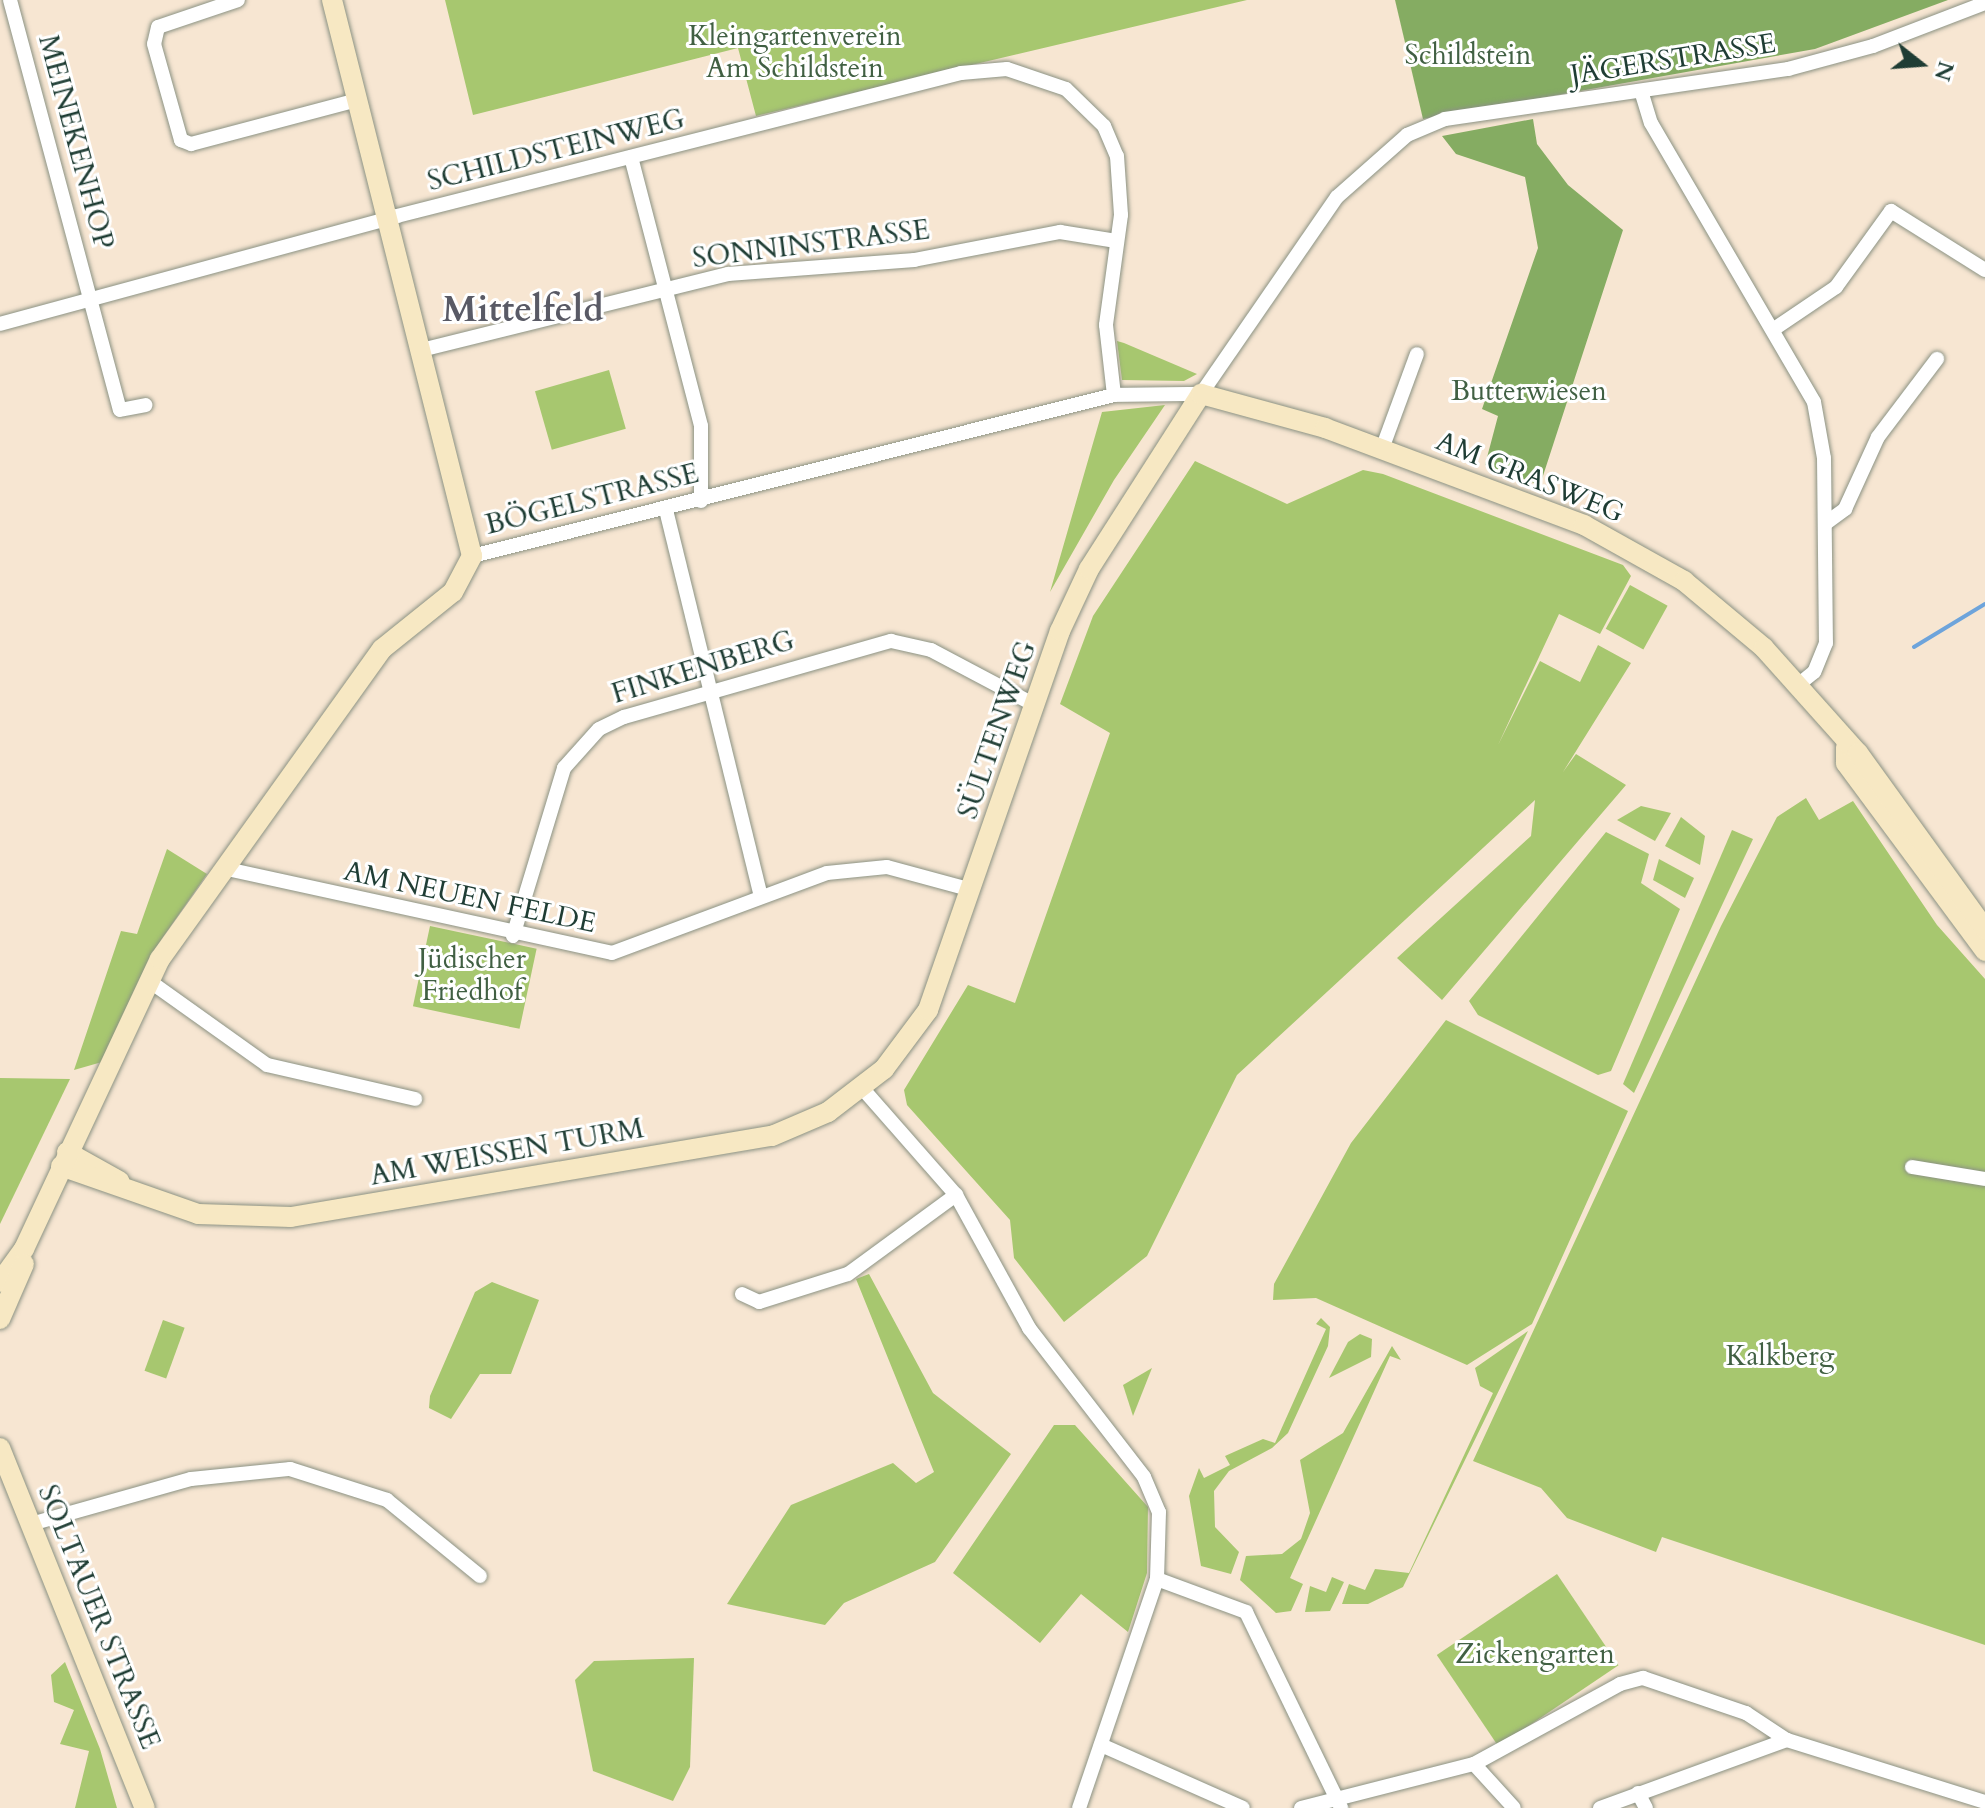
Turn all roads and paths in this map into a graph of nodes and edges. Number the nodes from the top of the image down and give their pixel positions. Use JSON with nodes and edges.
{"nodes":[{"id":1,"x":10,"y":0,"type":"edge"},
{"id":2,"x":238,"y":0,"type":"edge"},
{"id":3,"x":332,"y":0,"type":"edge"},
{"id":4,"x":1985,"y":3,"type":"edge"},
{"id":5,"x":1642,"y":94,"type":"junction"},
{"id":6,"x":358,"y":100,"type":"junction"},
{"id":7,"x":631,"y":157,"type":"junction"},
{"id":8,"x":389,"y":218,"type":"junction"},
{"id":9,"x":1116,"y":241,"type":"junction"},
{"id":10,"x":1985,"y":270,"type":"edge"},
{"id":11,"x":667,"y":289,"type":"junction"},
{"id":12,"x":91,"y":297,"type":"junction"},
{"id":13,"x":0,"y":324,"type":"edge"},
{"id":14,"x":1774,"y":329,"type":"junction"},
{"id":15,"x":421,"y":350,"type":"junction"},
{"id":16,"x":1417,"y":354,"type":"dead end"},
{"id":17,"x":1937,"y":359,"type":"dead end"},
{"id":18,"x":1201,"y":394,"type":"junction"},
{"id":19,"x":1114,"y":395,"type":"junction"},
{"id":20,"x":146,"y":405,"type":"dead end"},
{"id":21,"x":1382,"y":449,"type":"junction"},
{"id":22,"x":701,"y":501,"type":"junction"},
{"id":23,"x":666,"y":510,"type":"junction"},
{"id":24,"x":1826,"y":523,"type":"junction"},
{"id":25,"x":472,"y":556,"type":"junction"},
{"id":26,"x":1797,"y":686,"type":"junction"},
{"id":27,"x":712,"y":690,"type":"junction"},
{"id":28,"x":1035,"y":705,"type":"junction"},
{"id":29,"x":1846,"y":747,"type":"junction"},
{"id":30,"x":227,"y":869,"type":"junction"},
{"id":31,"x":972,"y":890,"type":"junction"},
{"id":32,"x":760,"y":894,"type":"junction"},
{"id":33,"x":1985,"y":929,"type":"edge"},
{"id":34,"x":513,"y":936,"type":"junction"},
{"id":35,"x":1985,"y":951,"type":"edge"},
{"id":36,"x":148,"y":980,"type":"junction"},
{"id":37,"x":862,"y":1088,"type":"junction"},
{"id":38,"x":415,"y":1099,"type":"dead end"},
{"id":39,"x":69,"y":1165,"type":"junction"},
{"id":40,"x":1912,"y":1167,"type":"dead end"},
{"id":41,"x":1985,"y":1179,"type":"edge"},
{"id":42,"x":956,"y":1195,"type":"junction"},
{"id":43,"x":30,"y":1244,"type":"junction"},
{"id":44,"x":0,"y":1261,"type":"edge"},
{"id":45,"x":0,"y":1282,"type":"edge"},
{"id":46,"x":742,"y":1294,"type":"dead end"},
{"id":47,"x":0,"y":1319,"type":"edge"},
{"id":48,"x":0,"y":1448,"type":"edge"},
{"id":49,"x":31,"y":1524,"type":"junction"},
{"id":50,"x":480,"y":1576,"type":"dead end"},
{"id":51,"x":1157,"y":1579,"type":"junction"},
{"id":52,"x":1787,"y":1740,"type":"junction"},
{"id":53,"x":1101,"y":1745,"type":"junction"},
{"id":54,"x":1474,"y":1764,"type":"junction"},
{"id":55,"x":1638,"y":1793,"type":"junction"},
{"id":56,"x":1985,"y":1802,"type":"edge"},
{"id":57,"x":1339,"y":1803,"type":"edge"},
{"id":58,"x":145,"y":1808,"type":"edge"},
{"id":59,"x":1079,"y":1808,"type":"edge"},
{"id":60,"x":1243,"y":1808,"type":"edge"},
{"id":61,"x":1301,"y":1808,"type":"edge"},
{"id":62,"x":1514,"y":1808,"type":"edge"},
{"id":63,"x":1600,"y":1808,"type":"edge"},
{"id":64,"x":1646,"y":1808,"type":"edge"}],
"edges":[{"from":1,"to":12,"type":"street","name":"MEINEKENHOP"},
{"from":2,"to":6,"type":"street"},
{"from":3,"to":6,"type":"main road"},
{"from":4,"to":5,"type":"street","name":"JÄGERSTRASSE"},
{"from":5,"to":14,"type":"street"},
{"from":5,"to":18,"type":"street","name":"JÄGERSTRASSE"},
{"from":6,"to":8,"type":"main road"},
{"from":7,"to":8,"type":"street","name":"SCHILDSTEINWEG"},
{"from":7,"to":9,"type":"street","name":"SCHILDSTEINWEG"},
{"from":7,"to":11,"type":"street"},
{"from":8,"to":12,"type":"street","name":"SCHILDSTEINWEG"},
{"from":8,"to":15,"type":"main road"},
{"from":9,"to":11,"type":"street","name":"SONNINSTRASSE"},
{"from":9,"to":19,"type":"street"},
{"from":10,"to":14,"type":"street"},
{"from":11,"to":15,"type":"street","name":"SONNINSTRASSE"},
{"from":11,"to":22,"type":"street"},
{"from":12,"to":13,"type":"street","name":"SCHILDSTEINWEG"},
{"from":12,"to":20,"type":"street"},
{"from":14,"to":24,"type":"street"},
{"from":15,"to":25,"type":"main road"},
{"from":16,"to":21,"type":"street"},
{"from":17,"to":24,"type":"street"},
{"from":18,"to":19,"type":"street","name":"BÖGELSTRASSE"},
{"from":18,"to":21,"type":"main road","name":"AM GRASWEG"},
{"from":18,"to":28,"type":"main road","name":"SÜLTENWEG"},
{"from":19,"to":22,"type":"street","name":"BÖGELSTRASSE"},
{"from":21,"to":26,"type":"main road","name":"AM GRASWEG"},
{"from":22,"to":23,"type":"street","name":"BÖGELSTRASSE"},
{"from":23,"to":25,"type":"street","name":"BÖGELSTRASSE"},
{"from":23,"to":27,"type":"street"},
{"from":24,"to":26,"type":"street"},
{"from":25,"to":30,"type":"main road","name":"BÖGELSTRASSE"},
{"from":26,"to":29,"type":"main road","name":"AM GRASWEG"},
{"from":27,"to":28,"type":"street","name":"FINKENBERG"},
{"from":27,"to":32,"type":"street"},
{"from":27,"to":34,"type":"street","name":"FINKENBERG"},
{"from":28,"to":31,"type":"main road","name":"SÜLTENWEG"},
{"from":29,"to":33,"type":"main road"},
{"from":29,"to":35,"type":"main road"},
{"from":30,"to":34,"type":"street","name":"AM NEUEN FELDE"},
{"from":30,"to":36,"type":"main road","name":"BÖGELSTRASSE"},
{"from":31,"to":32,"type":"street","name":"AM NEUEN FELDE"},
{"from":31,"to":37,"type":"main road","name":"SÜLTENWEG"},
{"from":32,"to":34,"type":"street","name":"AM NEUEN FELDE"},
{"from":36,"to":38,"type":"street"},
{"from":36,"to":39,"type":"main road","name":"BÖGELSTRASSE"},
{"from":37,"to":39,"type":"main road","name":"AM WEISSEN TURM"},
{"from":37,"to":42,"type":"street"},
{"from":39,"to":43,"type":"main road","name":"BÖGELSTRASSE"},
{"from":39,"to":44,"type":"main road","name":"BÖGELSTRASSE"},
{"from":40,"to":41,"type":"street"},
{"from":42,"to":46,"type":"street"},
{"from":42,"to":51,"type":"street"},
{"from":43,"to":45,"type":"main road","name":"BÖGELSTRASSE"},
{"from":43,"to":47,"type":"main road","name":"BÖGELSTRASSE"},
{"from":48,"to":49,"type":"main road","name":"SOLTAUER STRASSE"},
{"from":49,"to":50,"type":"street"},
{"from":49,"to":58,"type":"main road","name":"SOLTAUER STRASSE"},
{"from":51,"to":53,"type":"street"},
{"from":51,"to":57,"type":"street"},
{"from":52,"to":54,"type":"street"},
{"from":52,"to":55,"type":"street"},
{"from":52,"to":56,"type":"street"},
{"from":53,"to":59,"type":"street"},
{"from":53,"to":60,"type":"street"},
{"from":54,"to":57,"type":"street"},
{"from":54,"to":62,"type":"street"},
{"from":55,"to":63,"type":"street"},
{"from":55,"to":64,"type":"street"},
{"from":57,"to":61,"type":"street"}]}
